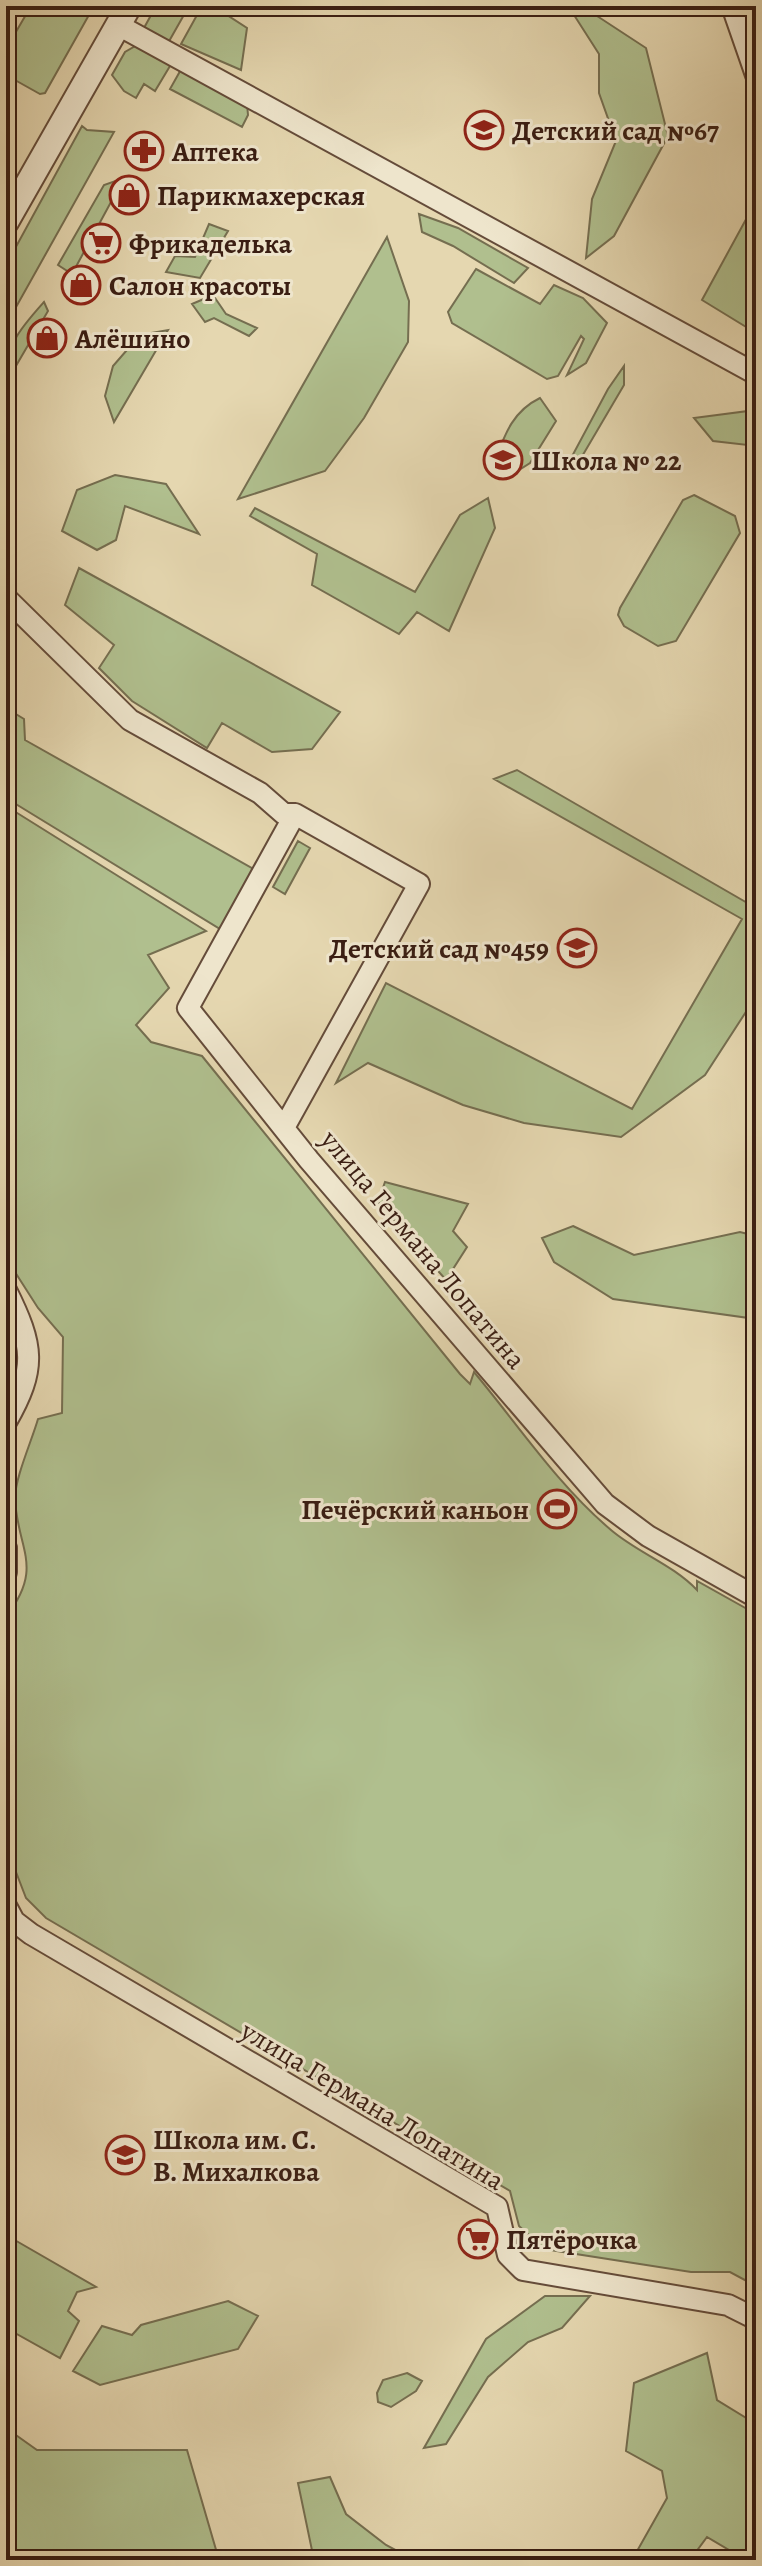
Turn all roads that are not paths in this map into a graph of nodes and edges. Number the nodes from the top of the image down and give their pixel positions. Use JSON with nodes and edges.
{"nodes":[{"id":1,"x":732,"y":6,"type":"edge"},
{"id":2,"x":124,"y":16,"type":"edge"},
{"id":3,"x":756,"y":75,"type":"edge"},
{"id":4,"x":6,"y":222,"type":"edge"},
{"id":5,"x":756,"y":374,"type":"edge"},
{"id":6,"x":6,"y":598,"type":"edge"},
{"id":7,"x":295,"y":814,"type":"junction"},
{"id":8,"x":285,"y":1126,"type":"junction"},
{"id":9,"x":6,"y":1290,"type":"edge"},
{"id":10,"x":6,"y":1422,"type":"edge"},
{"id":11,"x":6,"y":1548,"type":"edge"},
{"id":12,"x":6,"y":1572,"type":"edge"},
{"id":13,"x":756,"y":1597,"type":"edge"},
{"id":14,"x":6,"y":1906,"type":"edge"},
{"id":15,"x":756,"y":2319,"type":"edge"}],
"edges":[{"from":1,"to":3,"type":"street"},
{"from":2,"to":4,"type":"street"},
{"from":2,"to":5,"type":"street"},
{"from":6,"to":7,"type":"street","name":"улица Германа Лопатина"},
{"from":7,"to":8,"type":"street"},
{"from":7,"to":8,"type":"street","name":"улица Германа Лопатина"},
{"from":8,"to":13,"type":"street","name":"улица Германа Лопатина"},
{"from":9,"to":10,"type":"street"},
{"from":11,"to":12,"type":"street"},
{"from":14,"to":15,"type":"street","name":"улица Германа Лопатина"}]}
